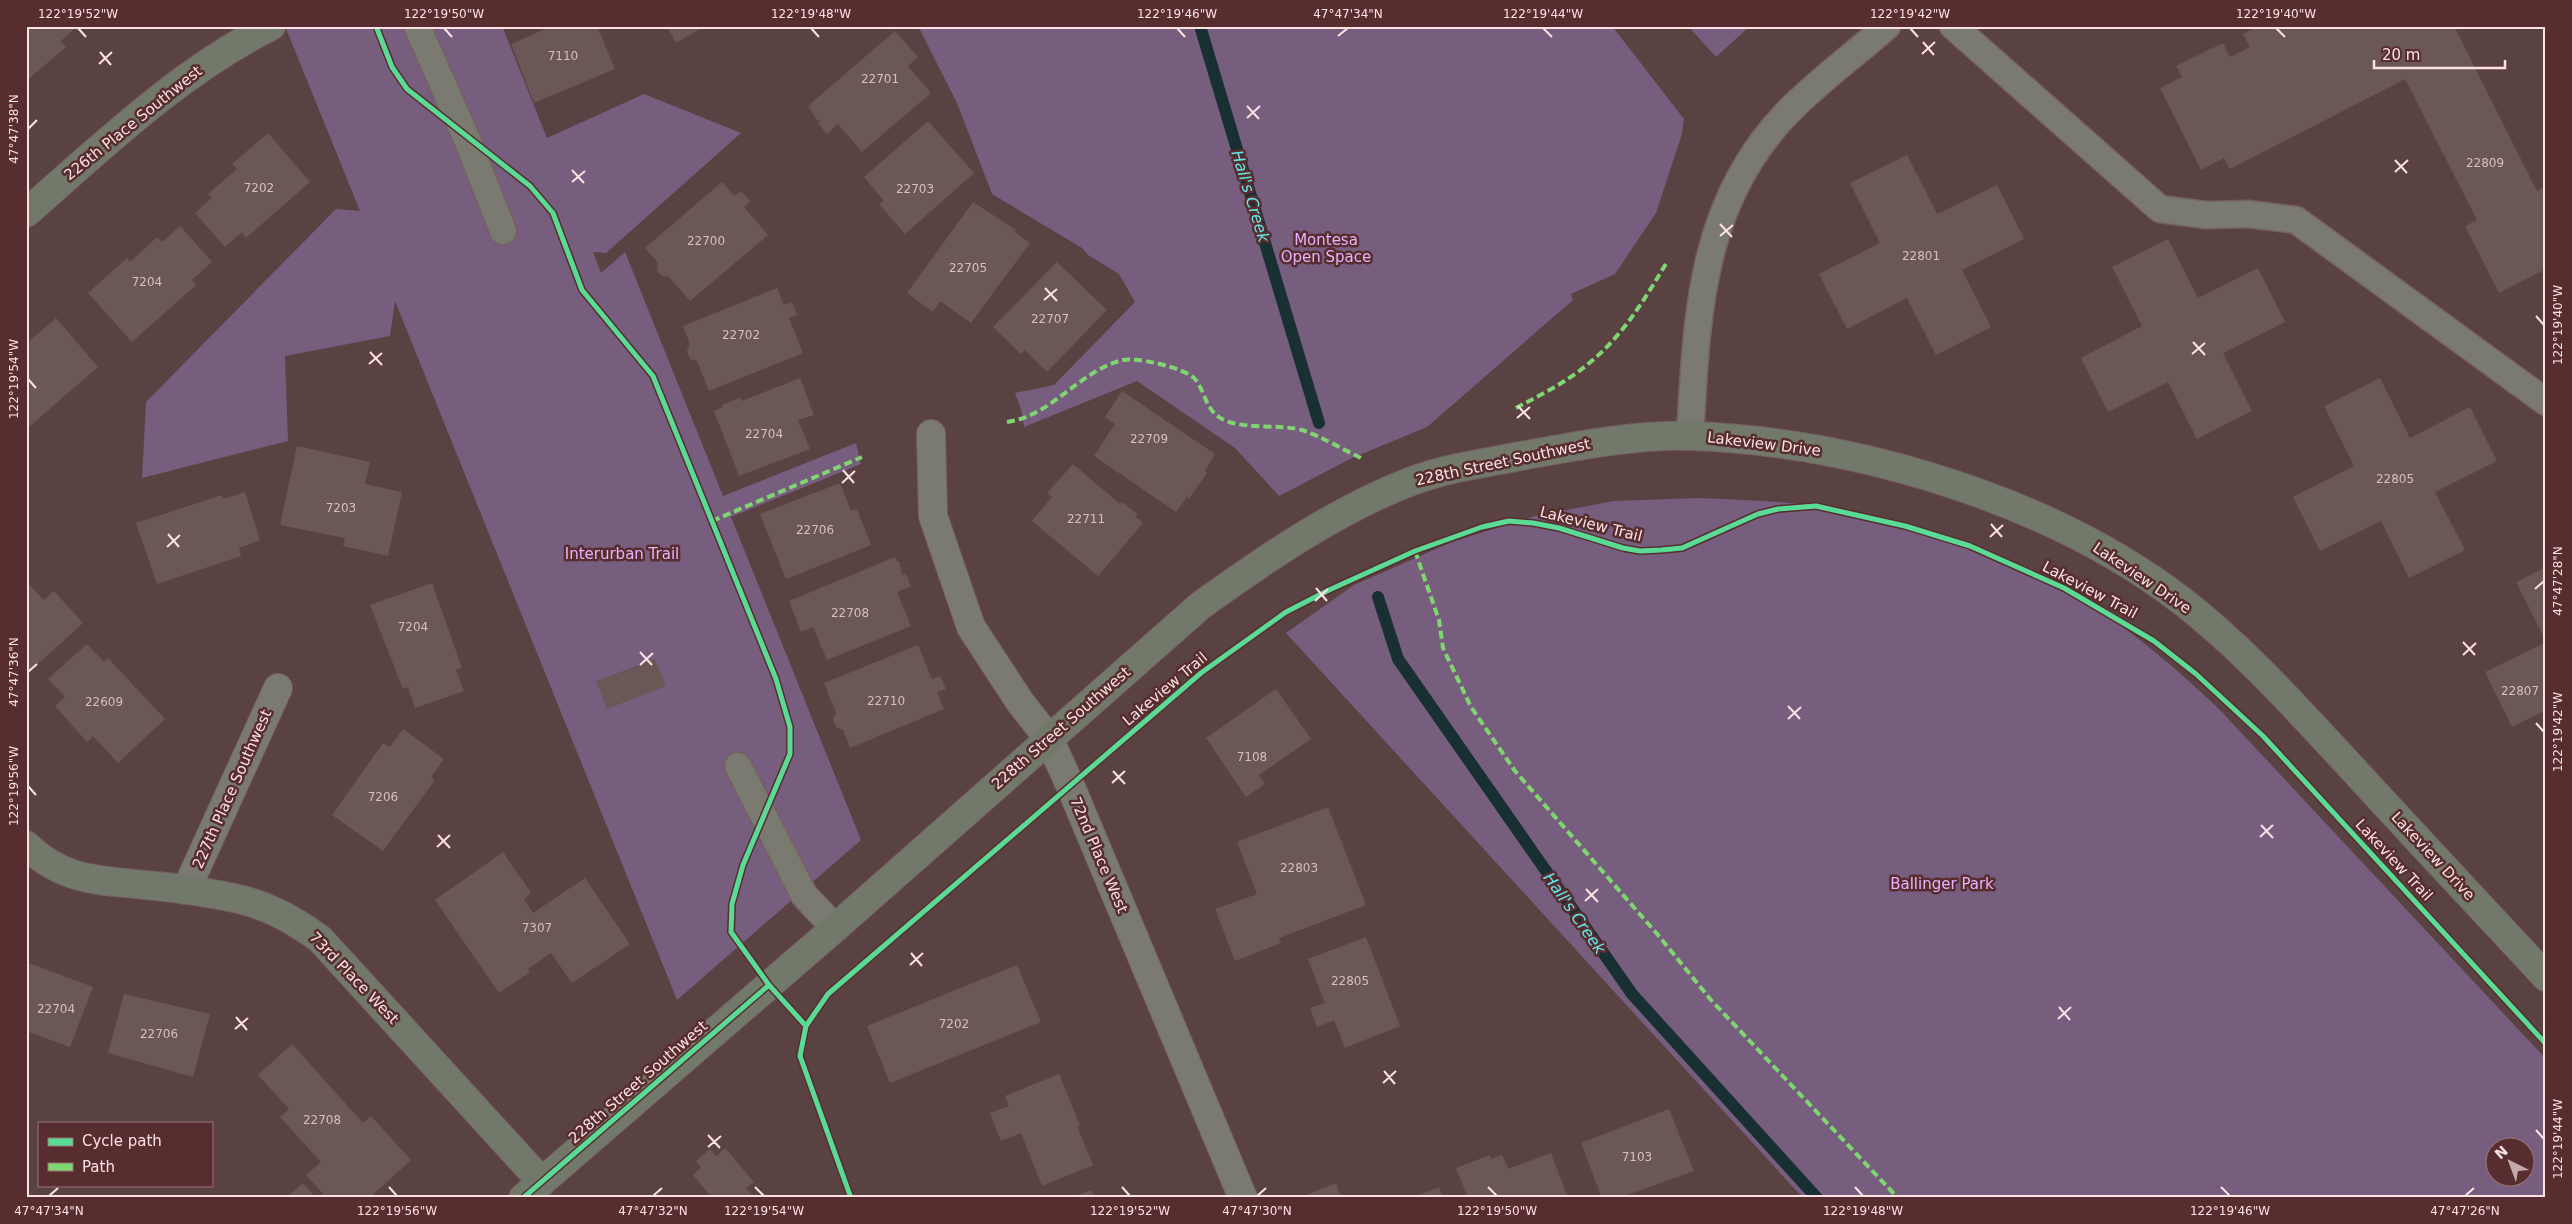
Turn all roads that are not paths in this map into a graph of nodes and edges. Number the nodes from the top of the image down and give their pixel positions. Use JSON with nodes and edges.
{"nodes":[{"id":1,"x":271,"y":26,"type":"edge"},
{"id":2,"x":417,"y":26,"type":"edge"},
{"id":3,"x":1887,"y":26,"type":"edge"},
{"id":4,"x":1953,"y":26,"type":"edge"},
{"id":5,"x":26,"y":213,"type":"edge"},
{"id":6,"x":503,"y":230,"type":"dead end"},
{"id":7,"x":2546,"y":402,"type":"edge"},
{"id":8,"x":930,"y":434,"type":"dead end"},
{"id":9,"x":1690,"y":436,"type":"junction"},
{"id":10,"x":278,"y":688,"type":"dead end"},
{"id":11,"x":1049,"y":739,"type":"junction"},
{"id":12,"x":738,"y":766,"type":"dead end"},
{"id":13,"x":26,"y":845,"type":"edge"},
{"id":14,"x":186,"y":890,"type":"junction"},
{"id":15,"x":835,"y":928,"type":"junction"},
{"id":16,"x":2546,"y":977,"type":"edge"},
{"id":17,"x":532,"y":1190,"type":"edge"},
{"id":18,"x":1243,"y":1198,"type":"edge"}],
"edges":[{"from":1,"to":5,"type":"street","name":"226th Place Southwest"},
{"from":2,"to":6,"type":"lane"},
{"from":3,"to":9,"type":"lane"},
{"from":4,"to":7,"type":"lane"},
{"from":8,"to":11,"type":"street","name":"72nd Place West"},
{"from":9,"to":11,"type":"street","name":"228th Street Southwest"},
{"from":9,"to":16,"type":"street","name":"Lakeview Drive"},
{"from":10,"to":14,"type":"street","name":"227th Place Southwest"},
{"from":11,"to":15,"type":"street","name":"228th Street Southwest"},
{"from":11,"to":18,"type":"street","name":"72nd Place West"},
{"from":12,"to":15,"type":"lane"},
{"from":13,"to":14,"type":"street","name":"73rd Place West"},
{"from":14,"to":17,"type":"street","name":"73rd Place West"},
{"from":15,"to":17,"type":"street","name":"228th Street Southwest"}]}
